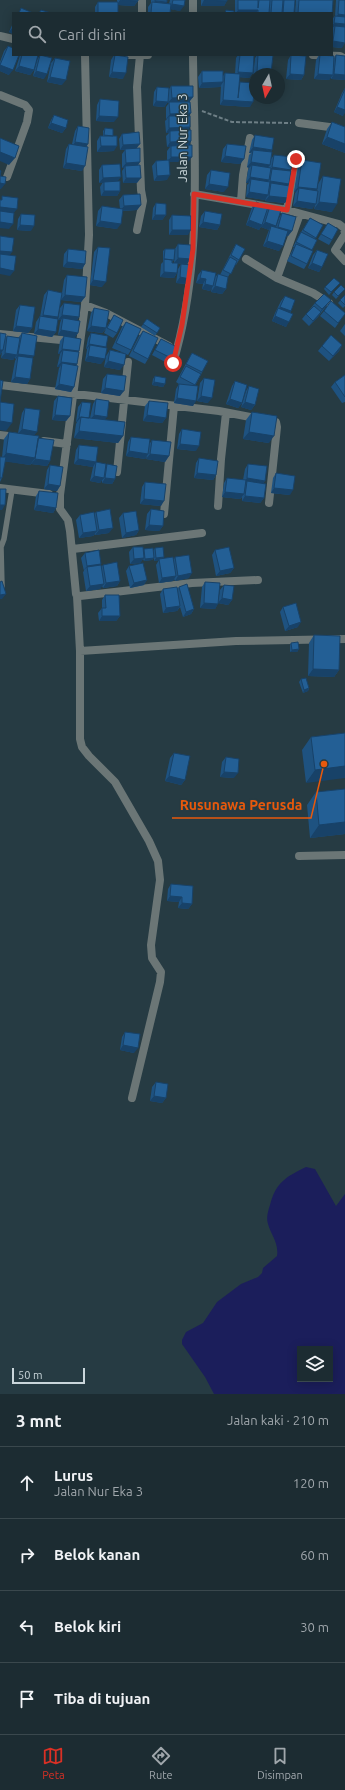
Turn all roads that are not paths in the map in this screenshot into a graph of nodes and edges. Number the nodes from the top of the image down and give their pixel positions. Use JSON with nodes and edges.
{"nodes":[{"id":1,"x":142,"y":0,"type":"edge"},
{"id":2,"x":193,"y":0,"type":"edge"},
{"id":3,"x":142,"y":12,"type":"edge"},
{"id":4,"x":193,"y":12,"type":"edge"},
{"id":5,"x":0,"y":36,"type":"edge"},
{"id":6,"x":12,"y":39,"type":"edge"},
{"id":7,"x":85,"y":56,"type":"edge"},
{"id":8,"x":140,"y":56,"type":"edge"},
{"id":9,"x":193,"y":56,"type":"edge"},
{"id":10,"x":333,"y":56,"type":"edge"},
{"id":11,"x":345,"y":58,"type":"edge"},
{"id":12,"x":0,"y":95,"type":"edge"},
{"id":13,"x":299,"y":123,"type":"road end"},
{"id":14,"x":345,"y":132,"type":"edge"},
{"id":15,"x":250,"y":138,"type":"dead end"},
{"id":16,"x":296,"y":159,"type":"dead end"},
{"id":17,"x":7,"y":177,"type":"edge"},
{"id":18,"x":194,"y":194,"type":"junction"},
{"id":19,"x":242,"y":201,"type":"junction"},
{"id":20,"x":287,"y":210,"type":"junction"},
{"id":21,"x":300,"y":214,"type":"junction"},
{"id":22,"x":137,"y":230,"type":"dead end"},
{"id":23,"x":246,"y":259,"type":"dead end"},
{"id":24,"x":345,"y":261,"type":"edge"},
{"id":25,"x":277,"y":278,"type":"junction"},
{"id":26,"x":85,"y":305,"type":"junction"},
{"id":27,"x":334,"y":306,"type":"edge"},
{"id":28,"x":0,"y":334,"type":"edge"},
{"id":29,"x":80,"y":342,"type":"junction"},
{"id":30,"x":177,"y":350,"type":"junction"},
{"id":31,"x":128,"y":362,"type":"dead end"},
{"id":32,"x":173,"y":363,"type":"edge"},
{"id":33,"x":0,"y":385,"type":"edge"},
{"id":34,"x":74,"y":394,"type":"junction"},
{"id":35,"x":124,"y":401,"type":"junction"},
{"id":36,"x":174,"y":406,"type":"junction"},
{"id":37,"x":226,"y":413,"type":"junction"},
{"id":38,"x":0,"y":435,"type":"edge"},
{"id":39,"x":22,"y":438,"type":"edge"},
{"id":40,"x":37,"y":440,"type":"edge"},
{"id":41,"x":67,"y":444,"type":"junction"},
{"id":42,"x":117,"y":472,"type":"edge"},
{"id":43,"x":0,"y":488,"type":"edge"},
{"id":44,"x":12,"y":490,"type":"junction"},
{"id":45,"x":60,"y":495,"type":"junction"},
{"id":46,"x":269,"y":503,"type":"dead end"},
{"id":47,"x":218,"y":506,"type":"dead end"},
{"id":48,"x":164,"y":514,"type":"edge"},
{"id":49,"x":202,"y":533,"type":"dead end"},
{"id":50,"x":73,"y":549,"type":"junction"},
{"id":51,"x":258,"y":580,"type":"dead end"},
{"id":52,"x":2,"y":586,"type":"edge"},
{"id":53,"x":77,"y":596,"type":"junction"},
{"id":54,"x":345,"y":639,"type":"edge"},
{"id":55,"x":80,"y":651,"type":"junction"},
{"id":56,"x":345,"y":855,"type":"edge"},
{"id":57,"x":299,"y":856,"type":"dead end"},
{"id":58,"x":132,"y":1098,"type":"dead end"}],
"edges":[{"from":1,"to":3,"type":"street"},
{"from":2,"to":4,"type":"street"},
{"from":5,"to":6,"type":"street"},
{"from":7,"to":26,"type":"street"},
{"from":8,"to":22,"type":"street"},
{"from":9,"to":18,"type":"street","name":"Jalan Nur Eka 3"},
{"from":10,"to":11,"type":"street"},
{"from":12,"to":17,"type":"street"},
{"from":13,"to":14,"type":"street"},
{"from":15,"to":19,"type":"street"},
{"from":16,"to":20,"type":"street"},
{"from":18,"to":19,"type":"street"},
{"from":18,"to":30,"type":"street","name":"Jalan Nur Eka 3"},
{"from":19,"to":20,"type":"street"},
{"from":20,"to":21,"type":"street"},
{"from":21,"to":24,"type":"street"},
{"from":21,"to":25,"type":"street"},
{"from":23,"to":25,"type":"street"},
{"from":25,"to":27,"type":"street"},
{"from":26,"to":29,"type":"street"},
{"from":26,"to":30,"type":"street"},
{"from":28,"to":29,"type":"street"},
{"from":29,"to":34,"type":"street"},
{"from":30,"to":32,"type":"street","name":"Jalan Nur Eka 3"},
{"from":31,"to":35,"type":"street"},
{"from":33,"to":34,"type":"street"},
{"from":34,"to":35,"type":"street"},
{"from":34,"to":41,"type":"street"},
{"from":35,"to":36,"type":"street"},
{"from":35,"to":42,"type":"street"},
{"from":36,"to":37,"type":"street"},
{"from":36,"to":48,"type":"street"},
{"from":37,"to":46,"type":"street"},
{"from":37,"to":47,"type":"street"},
{"from":38,"to":39,"type":"street"},
{"from":40,"to":41,"type":"street"},
{"from":41,"to":45,"type":"street"},
{"from":43,"to":44,"type":"street"},
{"from":44,"to":45,"type":"street"},
{"from":44,"to":52,"type":"lane"},
{"from":45,"to":50,"type":"street"},
{"from":49,"to":50,"type":"street"},
{"from":50,"to":53,"type":"street"},
{"from":51,"to":53,"type":"street"},
{"from":53,"to":55,"type":"street"},
{"from":54,"to":55,"type":"street"},
{"from":55,"to":58,"type":"street"},
{"from":56,"to":57,"type":"street"}]}
